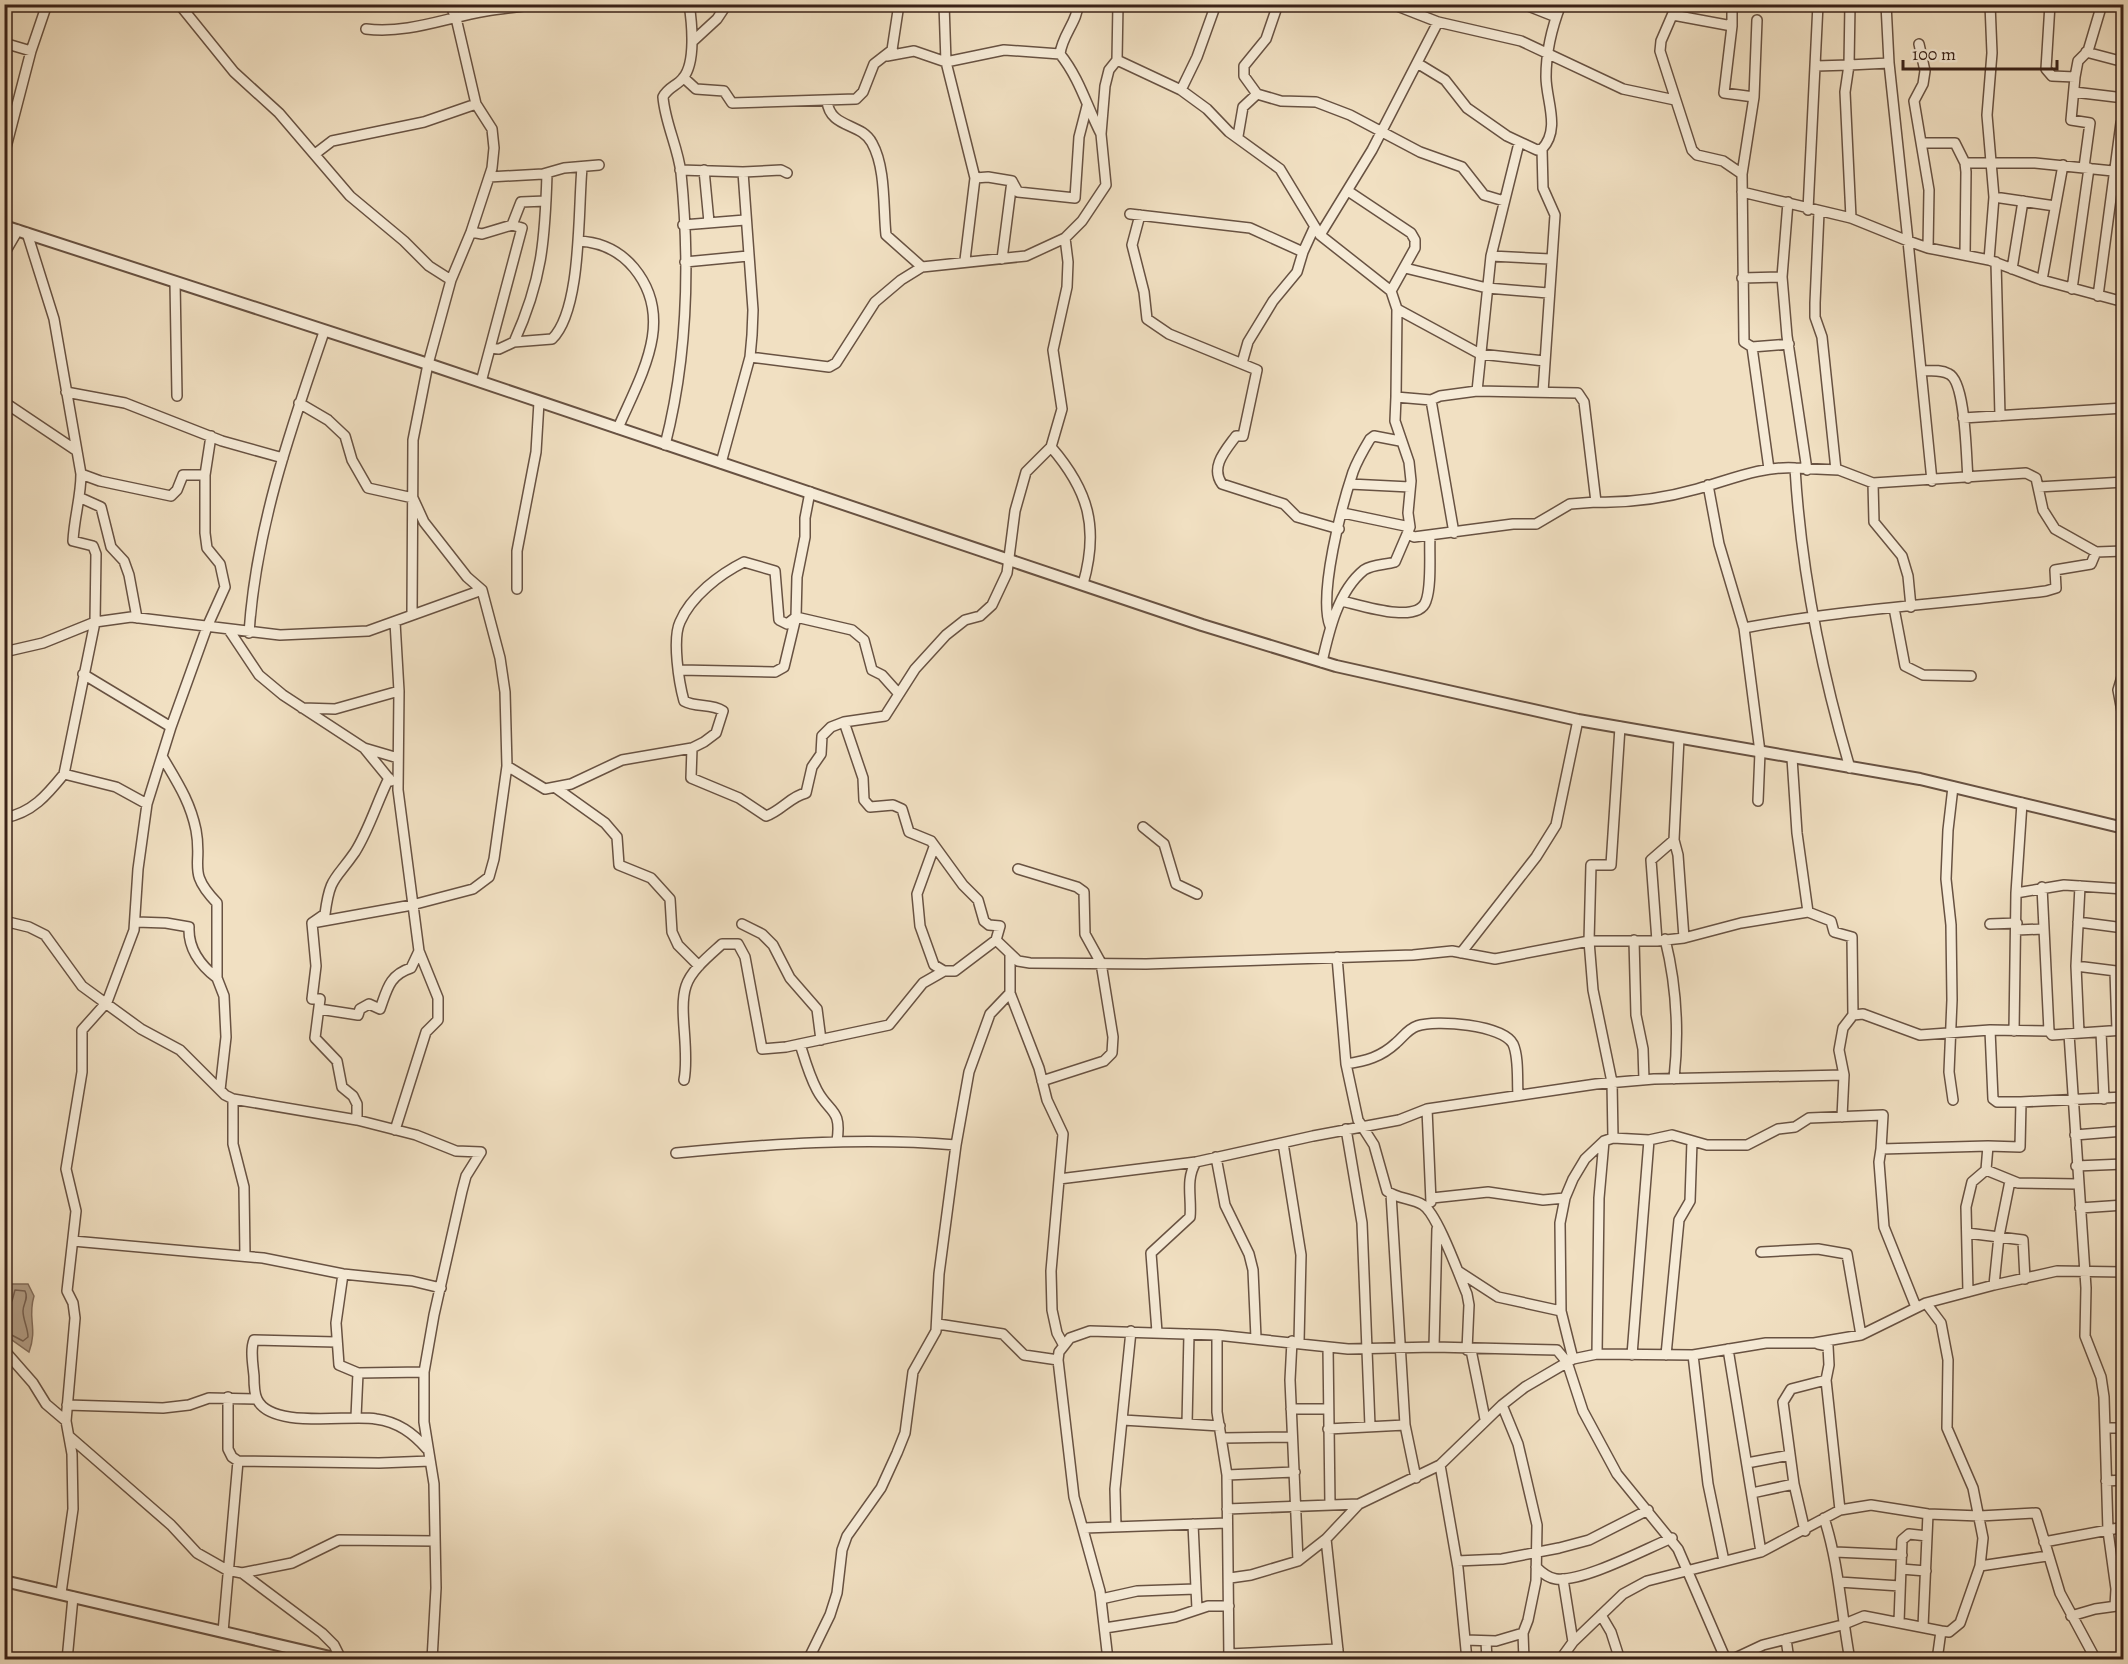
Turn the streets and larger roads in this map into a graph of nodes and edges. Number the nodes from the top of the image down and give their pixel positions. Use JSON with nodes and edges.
{"nodes":[{"id":1,"x":47,"y":4,"type":"edge"},
{"id":2,"x":179,"y":4,"type":"edge"},
{"id":3,"x":450,"y":4,"type":"edge"},
{"id":4,"x":537,"y":4,"type":"edge"},
{"id":5,"x":689,"y":4,"type":"edge"},
{"id":6,"x":727,"y":4,"type":"edge"},
{"id":7,"x":898,"y":4,"type":"edge"},
{"id":8,"x":944,"y":4,"type":"edge"},
{"id":9,"x":1078,"y":4,"type":"edge"},
{"id":10,"x":1118,"y":4,"type":"edge"},
{"id":11,"x":1216,"y":4,"type":"edge"},
{"id":12,"x":1278,"y":4,"type":"edge"},
{"id":13,"x":1523,"y":4,"type":"edge"},
{"id":14,"x":1561,"y":4,"type":"edge"},
{"id":15,"x":1677,"y":4,"type":"edge"},
{"id":16,"x":1818,"y":4,"type":"edge"},
{"id":17,"x":1850,"y":4,"type":"edge"},
{"id":18,"x":1886,"y":4,"type":"edge"},
{"id":19,"x":1990,"y":4,"type":"edge"},
{"id":20,"x":2050,"y":4,"type":"edge"},
{"id":21,"x":2102,"y":4,"type":"edge"},
{"id":22,"x":2116,"y":4,"type":"edge"},
{"id":23,"x":515,"y":6,"type":"edge"},
{"id":24,"x":1398,"y":6,"type":"edge"},
{"id":25,"x":2124,"y":6,"type":"edge"},
{"id":26,"x":1732,"y":10,"type":"dead end"},
{"id":27,"x":1673,"y":15,"type":"junction"},
{"id":28,"x":1556,"y":17,"type":"junction"},
{"id":29,"x":456,"y":18,"type":"junction"},
{"id":30,"x":1757,"y":21,"type":"dead end"},
{"id":31,"x":1438,"y":22,"type":"junction"},
{"id":32,"x":1732,"y":26,"type":"junction"},
{"id":33,"x":366,"y":29,"type":"dead end"},
{"id":34,"x":692,"y":42,"type":"junction"},
{"id":35,"x":4,"y":43,"type":"edge"},
{"id":36,"x":1919,"y":44,"type":"dead end"},
{"id":37,"x":31,"y":51,"type":"junction"},
{"id":38,"x":2086,"y":52,"type":"junction"},
{"id":39,"x":1549,"y":53,"type":"junction"},
{"id":40,"x":1060,"y":54,"type":"junction"},
{"id":41,"x":1117,"y":60,"type":"junction"},
{"id":42,"x":946,"y":62,"type":"junction"},
{"id":43,"x":2124,"y":62,"type":"edge"},
{"id":44,"x":1417,"y":63,"type":"junction"},
{"id":45,"x":1888,"y":63,"type":"junction"},
{"id":46,"x":874,"y":64,"type":"junction"},
{"id":47,"x":1849,"y":65,"type":"junction"},
{"id":48,"x":1816,"y":66,"type":"junction"},
{"id":49,"x":2075,"y":77,"type":"junction"},
{"id":50,"x":684,"y":78,"type":"junction"},
{"id":51,"x":1181,"y":90,"type":"junction"},
{"id":52,"x":2074,"y":92,"type":"junction"},
{"id":53,"x":1257,"y":94,"type":"junction"},
{"id":54,"x":1754,"y":97,"type":"junction"},
{"id":55,"x":2124,"y":98,"type":"edge"},
{"id":56,"x":1675,"y":100,"type":"junction"},
{"id":57,"x":827,"y":101,"type":"junction"},
{"id":58,"x":476,"y":104,"type":"junction"},
{"id":59,"x":1087,"y":106,"type":"junction"},
{"id":60,"x":2121,"y":123,"type":"dead end"},
{"id":61,"x":1382,"y":132,"type":"junction"},
{"id":62,"x":1101,"y":134,"type":"junction"},
{"id":63,"x":1238,"y":136,"type":"junction"},
{"id":64,"x":1923,"y":142,"type":"junction"},
{"id":65,"x":1519,"y":143,"type":"junction"},
{"id":66,"x":1542,"y":149,"type":"junction"},
{"id":67,"x":315,"y":154,"type":"junction"},
{"id":68,"x":4,"y":155,"type":"edge"},
{"id":69,"x":1965,"y":162,"type":"junction"},
{"id":70,"x":1992,"y":162,"type":"junction"},
{"id":71,"x":599,"y":165,"type":"dead end"},
{"id":72,"x":2063,"y":165,"type":"junction"},
{"id":73,"x":582,"y":168,"type":"junction"},
{"id":74,"x":2087,"y":168,"type":"junction"},
{"id":75,"x":680,"y":170,"type":"junction"},
{"id":76,"x":704,"y":170,"type":"junction"},
{"id":77,"x":2113,"y":171,"type":"junction"},
{"id":78,"x":743,"y":172,"type":"junction"},
{"id":79,"x":787,"y":173,"type":"dead end"},
{"id":80,"x":547,"y":174,"type":"junction"},
{"id":81,"x":1742,"y":174,"type":"junction"},
{"id":82,"x":489,"y":177,"type":"junction"},
{"id":83,"x":975,"y":178,"type":"junction"},
{"id":84,"x":1012,"y":182,"type":"junction"},
{"id":85,"x":1348,"y":191,"type":"junction"},
{"id":86,"x":1742,"y":192,"type":"junction"},
{"id":87,"x":1994,"y":197,"type":"junction"},
{"id":88,"x":546,"y":201,"type":"junction"},
{"id":89,"x":1504,"y":201,"type":"junction"},
{"id":90,"x":2024,"y":201,"type":"junction"},
{"id":91,"x":1788,"y":202,"type":"junction"},
{"id":92,"x":2055,"y":206,"type":"junction"},
{"id":93,"x":1808,"y":210,"type":"junction"},
{"id":94,"x":1819,"y":212,"type":"junction"},
{"id":95,"x":1851,"y":218,"type":"junction"},
{"id":96,"x":744,"y":220,"type":"junction"},
{"id":97,"x":709,"y":222,"type":"junction"},
{"id":98,"x":512,"y":225,"type":"junction"},
{"id":99,"x":683,"y":225,"type":"junction"},
{"id":100,"x":4,"y":226,"type":"edge"},
{"id":101,"x":22,"y":232,"type":"junction"},
{"id":102,"x":471,"y":232,"type":"junction"},
{"id":103,"x":1317,"y":232,"type":"junction"},
{"id":104,"x":1065,"y":238,"type":"junction"},
{"id":105,"x":578,"y":241,"type":"junction"},
{"id":106,"x":1908,"y":241,"type":"junction"},
{"id":107,"x":1929,"y":248,"type":"junction"},
{"id":108,"x":1303,"y":252,"type":"junction"},
{"id":109,"x":4,"y":254,"type":"edge"},
{"id":110,"x":1965,"y":254,"type":"junction"},
{"id":111,"x":748,"y":256,"type":"junction"},
{"id":112,"x":1491,"y":256,"type":"junction"},
{"id":113,"x":1002,"y":259,"type":"junction"},
{"id":114,"x":1550,"y":259,"type":"junction"},
{"id":115,"x":964,"y":260,"type":"junction"},
{"id":116,"x":1993,"y":261,"type":"junction"},
{"id":117,"x":685,"y":262,"type":"junction"},
{"id":118,"x":922,"y":267,"type":"junction"},
{"id":119,"x":1405,"y":268,"type":"junction"},
{"id":120,"x":2012,"y":269,"type":"junction"},
{"id":121,"x":1782,"y":277,"type":"junction"},
{"id":122,"x":1742,"y":278,"type":"junction"},
{"id":123,"x":451,"y":280,"type":"junction"},
{"id":124,"x":2042,"y":280,"type":"junction"},
{"id":125,"x":175,"y":282,"type":"junction"},
{"id":126,"x":1487,"y":288,"type":"junction"},
{"id":127,"x":2072,"y":289,"type":"junction"},
{"id":128,"x":1391,"y":291,"type":"junction"},
{"id":129,"x":1548,"y":293,"type":"junction"},
{"id":130,"x":2098,"y":296,"type":"junction"},
{"id":131,"x":2124,"y":302,"type":"edge"},
{"id":132,"x":1398,"y":309,"type":"junction"},
{"id":133,"x":324,"y":332,"type":"junction"},
{"id":134,"x":514,"y":342,"type":"junction"},
{"id":135,"x":1789,"y":344,"type":"junction"},
{"id":136,"x":1752,"y":347,"type":"junction"},
{"id":137,"x":490,"y":348,"type":"junction"},
{"id":138,"x":1480,"y":354,"type":"junction"},
{"id":139,"x":750,"y":357,"type":"junction"},
{"id":140,"x":1544,"y":361,"type":"junction"},
{"id":141,"x":1242,"y":363,"type":"junction"},
{"id":142,"x":428,"y":364,"type":"junction"},
{"id":143,"x":1921,"y":371,"type":"junction"},
{"id":144,"x":481,"y":382,"type":"junction"},
{"id":145,"x":1477,"y":391,"type":"junction"},
{"id":146,"x":66,"y":392,"type":"junction"},
{"id":147,"x":1543,"y":392,"type":"junction"},
{"id":148,"x":177,"y":396,"type":"dead end"},
{"id":149,"x":1396,"y":397,"type":"junction"},
{"id":150,"x":1431,"y":400,"type":"junction"},
{"id":151,"x":4,"y":402,"type":"edge"},
{"id":152,"x":539,"y":402,"type":"junction"},
{"id":153,"x":299,"y":403,"type":"junction"},
{"id":154,"x":2124,"y":408,"type":"edge"},
{"id":155,"x":2000,"y":416,"type":"junction"},
{"id":156,"x":1963,"y":418,"type":"junction"},
{"id":157,"x":618,"y":428,"type":"junction"},
{"id":158,"x":211,"y":436,"type":"junction"},
{"id":159,"x":1400,"y":441,"type":"junction"},
{"id":160,"x":665,"y":445,"type":"junction"},
{"id":161,"x":1051,"y":447,"type":"junction"},
{"id":162,"x":77,"y":451,"type":"junction"},
{"id":163,"x":283,"y":458,"type":"junction"},
{"id":164,"x":721,"y":464,"type":"junction"},
{"id":165,"x":1795,"y":468,"type":"junction"},
{"id":166,"x":1769,"y":469,"type":"junction"},
{"id":167,"x":1807,"y":470,"type":"junction"},
{"id":168,"x":1836,"y":470,"type":"junction"},
{"id":169,"x":81,"y":474,"type":"junction"},
{"id":170,"x":206,"y":475,"type":"junction"},
{"id":171,"x":1968,"y":478,"type":"junction"},
{"id":172,"x":1932,"y":481,"type":"junction"},
{"id":173,"x":2124,"y":482,"type":"edge"},
{"id":174,"x":1874,"y":483,"type":"junction"},
{"id":175,"x":1350,"y":484,"type":"junction"},
{"id":176,"x":1708,"y":485,"type":"junction"},
{"id":177,"x":1410,"y":487,"type":"junction"},
{"id":178,"x":2038,"y":487,"type":"junction"},
{"id":179,"x":810,"y":492,"type":"junction"},
{"id":180,"x":81,"y":498,"type":"junction"},
{"id":181,"x":413,"y":498,"type":"junction"},
{"id":182,"x":1596,"y":502,"type":"junction"},
{"id":183,"x":1343,"y":513,"type":"junction"},
{"id":184,"x":1339,"y":529,"type":"junction"},
{"id":185,"x":1409,"y":531,"type":"junction"},
{"id":186,"x":1454,"y":533,"type":"junction"},
{"id":187,"x":1430,"y":535,"type":"junction"},
{"id":188,"x":2124,"y":551,"type":"edge"},
{"id":189,"x":2096,"y":552,"type":"junction"},
{"id":190,"x":1010,"y":560,"type":"junction"},
{"id":191,"x":1083,"y":584,"type":"junction"},
{"id":192,"x":518,"y":589,"type":"dead end"},
{"id":193,"x":482,"y":590,"type":"junction"},
{"id":194,"x":1342,"y":601,"type":"junction"},
{"id":195,"x":1911,"y":607,"type":"junction"},
{"id":196,"x":1894,"y":608,"type":"junction"},
{"id":197,"x":412,"y":613,"type":"junction"},
{"id":198,"x":1813,"y":615,"type":"junction"},
{"id":199,"x":796,"y":617,"type":"junction"},
{"id":200,"x":138,"y":618,"type":"junction"},
{"id":201,"x":95,"y":622,"type":"junction"},
{"id":202,"x":395,"y":622,"type":"junction"},
{"id":203,"x":1330,"y":626,"type":"junction"},
{"id":204,"x":207,"y":627,"type":"junction"},
{"id":205,"x":1744,"y":628,"type":"junction"},
{"id":206,"x":229,"y":630,"type":"junction"},
{"id":207,"x":249,"y":633,"type":"junction"},
{"id":208,"x":4,"y":652,"type":"edge"},
{"id":209,"x":1322,"y":662,"type":"junction"},
{"id":210,"x":681,"y":670,"type":"junction"},
{"id":211,"x":2124,"y":670,"type":"edge"},
{"id":212,"x":83,"y":674,"type":"junction"},
{"id":213,"x":1971,"y":676,"type":"dead end"},
{"id":214,"x":399,"y":691,"type":"junction"},
{"id":215,"x":899,"y":694,"type":"junction"},
{"id":216,"x":300,"y":708,"type":"junction"},
{"id":217,"x":1578,"y":720,"type":"junction"},
{"id":218,"x":844,"y":722,"type":"junction"},
{"id":219,"x":2124,"y":722,"type":"edge"},
{"id":220,"x":171,"y":727,"type":"junction"},
{"id":221,"x":1620,"y":727,"type":"junction"},
{"id":222,"x":1679,"y":738,"type":"junction"},
{"id":223,"x":364,"y":748,"type":"junction"},
{"id":224,"x":692,"y":748,"type":"junction"},
{"id":225,"x":1760,"y":752,"type":"junction"},
{"id":226,"x":163,"y":758,"type":"junction"},
{"id":227,"x":398,"y":758,"type":"junction"},
{"id":228,"x":1792,"y":758,"type":"junction"},
{"id":229,"x":507,"y":766,"type":"junction"},
{"id":230,"x":1850,"y":768,"type":"junction"},
{"id":231,"x":64,"y":774,"type":"junction"},
{"id":232,"x":389,"y":778,"type":"junction"},
{"id":233,"x":1953,"y":787,"type":"junction"},
{"id":234,"x":556,"y":788,"type":"junction"},
{"id":235,"x":398,"y":790,"type":"junction"},
{"id":236,"x":1758,"y":801,"type":"dead end"},
{"id":237,"x":147,"y":804,"type":"junction"},
{"id":238,"x":2022,"y":804,"type":"junction"},
{"id":239,"x":4,"y":818,"type":"edge"},
{"id":240,"x":1143,"y":827,"type":"dead end"},
{"id":241,"x":2124,"y":828,"type":"edge"},
{"id":242,"x":1674,"y":840,"type":"junction"},
{"id":243,"x":934,"y":848,"type":"junction"},
{"id":244,"x":1018,"y":869,"type":"dead end"},
{"id":245,"x":2080,"y":886,"type":"junction"},
{"id":246,"x":2042,"y":887,"type":"junction"},
{"id":247,"x":2124,"y":890,"type":"edge"},
{"id":248,"x":2016,"y":893,"type":"junction"},
{"id":249,"x":1197,"y":894,"type":"dead end"},
{"id":250,"x":412,"y":904,"type":"junction"},
{"id":251,"x":1808,"y":912,"type":"junction"},
{"id":252,"x":4,"y":921,"type":"edge"},
{"id":253,"x":136,"y":922,"type":"junction"},
{"id":254,"x":2078,"y":922,"type":"junction"},
{"id":255,"x":312,"y":923,"type":"junction"},
{"id":256,"x":742,"y":924,"type":"dead end"},
{"id":257,"x":1990,"y":924,"type":"dead end"},
{"id":258,"x":2016,"y":926,"type":"junction"},
{"id":259,"x":2124,"y":928,"type":"edge"},
{"id":260,"x":2044,"y":929,"type":"junction"},
{"id":261,"x":1684,"y":938,"type":"junction"},
{"id":262,"x":996,"y":940,"type":"junction"},
{"id":263,"x":1589,"y":940,"type":"junction"},
{"id":264,"x":1634,"y":940,"type":"junction"},
{"id":265,"x":1661,"y":940,"type":"junction"},
{"id":266,"x":419,"y":951,"type":"junction"},
{"id":267,"x":1461,"y":953,"type":"junction"},
{"id":268,"x":1010,"y":955,"type":"junction"},
{"id":269,"x":1337,"y":957,"type":"junction"},
{"id":270,"x":1101,"y":963,"type":"junction"},
{"id":271,"x":699,"y":966,"type":"junction"},
{"id":272,"x":2076,"y":966,"type":"junction"},
{"id":273,"x":944,"y":971,"type":"junction"},
{"id":274,"x":2119,"y":971,"type":"edge"},
{"id":275,"x":217,"y":978,"type":"junction"},
{"id":276,"x":1010,"y":993,"type":"junction"},
{"id":277,"x":107,"y":1002,"type":"junction"},
{"id":278,"x":319,"y":1009,"type":"junction"},
{"id":279,"x":1853,"y":1015,"type":"junction"},
{"id":280,"x":1990,"y":1030,"type":"junction"},
{"id":281,"x":2120,"y":1030,"type":"edge"},
{"id":282,"x":1951,"y":1031,"type":"junction"},
{"id":283,"x":2014,"y":1031,"type":"junction"},
{"id":284,"x":2049,"y":1031,"type":"junction"},
{"id":285,"x":2101,"y":1032,"type":"junction"},
{"id":286,"x":2074,"y":1034,"type":"junction"},
{"id":287,"x":821,"y":1040,"type":"junction"},
{"id":288,"x":800,"y":1044,"type":"junction"},
{"id":289,"x":1346,"y":1065,"type":"junction"},
{"id":290,"x":1844,"y":1075,"type":"junction"},
{"id":291,"x":1674,"y":1079,"type":"junction"},
{"id":292,"x":684,"y":1080,"type":"dead end"},
{"id":293,"x":1644,"y":1080,"type":"junction"},
{"id":294,"x":1042,"y":1081,"type":"junction"},
{"id":295,"x":1612,"y":1082,"type":"junction"},
{"id":296,"x":220,"y":1090,"type":"junction"},
{"id":297,"x":1518,"y":1095,"type":"junction"},
{"id":298,"x":2124,"y":1097,"type":"edge"},
{"id":299,"x":233,"y":1099,"type":"junction"},
{"id":300,"x":1953,"y":1100,"type":"dead end"},
{"id":301,"x":2072,"y":1100,"type":"junction"},
{"id":302,"x":2104,"y":1100,"type":"junction"},
{"id":303,"x":2021,"y":1102,"type":"junction"},
{"id":304,"x":1427,"y":1109,"type":"junction"},
{"id":305,"x":1842,"y":1117,"type":"junction"},
{"id":306,"x":357,"y":1120,"type":"junction"},
{"id":307,"x":1361,"y":1126,"type":"junction"},
{"id":308,"x":1346,"y":1129,"type":"junction"},
{"id":309,"x":395,"y":1130,"type":"junction"},
{"id":310,"x":2124,"y":1131,"type":"edge"},
{"id":311,"x":2075,"y":1135,"type":"junction"},
{"id":312,"x":1609,"y":1140,"type":"junction"},
{"id":313,"x":1649,"y":1140,"type":"junction"},
{"id":314,"x":837,"y":1141,"type":"junction"},
{"id":315,"x":1692,"y":1141,"type":"junction"},
{"id":316,"x":1282,"y":1143,"type":"junction"},
{"id":317,"x":956,"y":1145,"type":"junction"},
{"id":318,"x":1988,"y":1146,"type":"junction"},
{"id":319,"x":1881,"y":1149,"type":"junction"},
{"id":320,"x":676,"y":1153,"type":"dead end"},
{"id":321,"x":1216,"y":1157,"type":"junction"},
{"id":322,"x":1196,"y":1162,"type":"junction"},
{"id":323,"x":2124,"y":1164,"type":"edge"},
{"id":324,"x":2076,"y":1166,"type":"junction"},
{"id":325,"x":1986,"y":1170,"type":"junction"},
{"id":326,"x":1059,"y":1179,"type":"junction"},
{"id":327,"x":2010,"y":1181,"type":"junction"},
{"id":328,"x":2078,"y":1184,"type":"junction"},
{"id":329,"x":1391,"y":1194,"type":"junction"},
{"id":330,"x":1432,"y":1198,"type":"junction"},
{"id":331,"x":1565,"y":1198,"type":"junction"},
{"id":332,"x":2124,"y":1205,"type":"edge"},
{"id":333,"x":2080,"y":1208,"type":"junction"},
{"id":334,"x":1429,"y":1209,"type":"junction"},
{"id":335,"x":1437,"y":1223,"type":"junction"},
{"id":336,"x":1967,"y":1233,"type":"junction"},
{"id":337,"x":2000,"y":1236,"type":"junction"},
{"id":338,"x":73,"y":1241,"type":"junction"},
{"id":339,"x":1761,"y":1252,"type":"dead end"},
{"id":340,"x":245,"y":1256,"type":"junction"},
{"id":341,"x":1456,"y":1270,"type":"junction"},
{"id":342,"x":2085,"y":1272,"type":"junction"},
{"id":343,"x":2124,"y":1272,"type":"edge"},
{"id":344,"x":343,"y":1274,"type":"junction"},
{"id":345,"x":2025,"y":1279,"type":"junction"},
{"id":346,"x":1994,"y":1285,"type":"junction"},
{"id":347,"x":441,"y":1288,"type":"junction"},
{"id":348,"x":1968,"y":1292,"type":"junction"},
{"id":349,"x":1926,"y":1303,"type":"junction"},
{"id":350,"x":1916,"y":1307,"type":"junction"},
{"id":351,"x":1561,"y":1311,"type":"junction"},
{"id":352,"x":938,"y":1324,"type":"junction"},
{"id":353,"x":1131,"y":1331,"type":"junction"},
{"id":354,"x":1157,"y":1332,"type":"junction"},
{"id":355,"x":1189,"y":1334,"type":"junction"},
{"id":356,"x":1217,"y":1335,"type":"junction"},
{"id":357,"x":1861,"y":1335,"type":"junction"},
{"id":358,"x":1256,"y":1338,"type":"junction"},
{"id":359,"x":336,"y":1342,"type":"junction"},
{"id":360,"x":1295,"y":1342,"type":"junction"},
{"id":361,"x":1814,"y":1343,"type":"junction"},
{"id":362,"x":1063,"y":1344,"type":"junction"},
{"id":363,"x":1328,"y":1347,"type":"junction"},
{"id":364,"x":1434,"y":1347,"type":"junction"},
{"id":365,"x":1367,"y":1348,"type":"junction"},
{"id":366,"x":1401,"y":1348,"type":"junction"},
{"id":367,"x":1728,"y":1349,"type":"junction"},
{"id":368,"x":4,"y":1350,"type":"edge"},
{"id":369,"x":1469,"y":1350,"type":"junction"},
{"id":370,"x":1597,"y":1354,"type":"junction"},
{"id":371,"x":1666,"y":1354,"type":"junction"},
{"id":372,"x":1632,"y":1355,"type":"junction"},
{"id":373,"x":1693,"y":1355,"type":"junction"},
{"id":374,"x":1058,"y":1360,"type":"junction"},
{"id":375,"x":1570,"y":1360,"type":"junction"},
{"id":376,"x":424,"y":1371,"type":"junction"},
{"id":377,"x":358,"y":1373,"type":"junction"},
{"id":378,"x":1826,"y":1380,"type":"junction"},
{"id":379,"x":228,"y":1397,"type":"junction"},
{"id":380,"x":257,"y":1399,"type":"junction"},
{"id":381,"x":67,"y":1405,"type":"junction"},
{"id":382,"x":1502,"y":1405,"type":"junction"},
{"id":383,"x":1291,"y":1409,"type":"junction"},
{"id":384,"x":1328,"y":1409,"type":"junction"},
{"id":385,"x":356,"y":1417,"type":"junction"},
{"id":386,"x":1123,"y":1419,"type":"junction"},
{"id":387,"x":1485,"y":1419,"type":"junction"},
{"id":388,"x":66,"y":1421,"type":"junction"},
{"id":389,"x":1187,"y":1424,"type":"junction"},
{"id":390,"x":1405,"y":1425,"type":"junction"},
{"id":391,"x":1220,"y":1426,"type":"junction"},
{"id":392,"x":1370,"y":1426,"type":"junction"},
{"id":393,"x":2105,"y":1428,"type":"junction"},
{"id":394,"x":2124,"y":1428,"type":"edge"},
{"id":395,"x":1328,"y":1429,"type":"junction"},
{"id":396,"x":70,"y":1437,"type":"junction"},
{"id":397,"x":1292,"y":1437,"type":"junction"},
{"id":398,"x":1223,"y":1438,"type":"junction"},
{"id":399,"x":427,"y":1449,"type":"junction"},
{"id":400,"x":1790,"y":1455,"type":"junction"},
{"id":401,"x":238,"y":1461,"type":"junction"},
{"id":402,"x":430,"y":1461,"type":"junction"},
{"id":403,"x":1747,"y":1463,"type":"junction"},
{"id":404,"x":1440,"y":1465,"type":"junction"},
{"id":405,"x":1295,"y":1472,"type":"junction"},
{"id":406,"x":1227,"y":1474,"type":"junction"},
{"id":407,"x":1416,"y":1478,"type":"junction"},
{"id":408,"x":2124,"y":1480,"type":"edge"},
{"id":409,"x":2106,"y":1481,"type":"junction"},
{"id":410,"x":1794,"y":1484,"type":"junction"},
{"id":411,"x":1752,"y":1493,"type":"junction"},
{"id":412,"x":1359,"y":1504,"type":"junction"},
{"id":413,"x":1330,"y":1505,"type":"junction"},
{"id":414,"x":1297,"y":1507,"type":"junction"},
{"id":415,"x":1227,"y":1509,"type":"junction"},
{"id":416,"x":1648,"y":1510,"type":"junction"},
{"id":417,"x":1840,"y":1510,"type":"junction"},
{"id":418,"x":1928,"y":1514,"type":"junction"},
{"id":419,"x":1980,"y":1516,"type":"junction"},
{"id":420,"x":1824,"y":1518,"type":"junction"},
{"id":421,"x":1227,"y":1523,"type":"junction"},
{"id":422,"x":1193,"y":1524,"type":"junction"},
{"id":423,"x":1116,"y":1527,"type":"junction"},
{"id":424,"x":2124,"y":1527,"type":"edge"},
{"id":425,"x":1084,"y":1528,"type":"junction"},
{"id":426,"x":1805,"y":1531,"type":"junction"},
{"id":427,"x":2108,"y":1531,"type":"junction"},
{"id":428,"x":1928,"y":1536,"type":"junction"},
{"id":429,"x":1672,"y":1538,"type":"junction"},
{"id":430,"x":1326,"y":1539,"type":"junction"},
{"id":431,"x":435,"y":1541,"type":"junction"},
{"id":432,"x":2044,"y":1542,"type":"junction"},
{"id":433,"x":1536,"y":1551,"type":"junction"},
{"id":434,"x":1761,"y":1552,"type":"junction"},
{"id":435,"x":1835,"y":1552,"type":"junction"},
{"id":436,"x":1902,"y":1555,"type":"junction"},
{"id":437,"x":2047,"y":1556,"type":"junction"},
{"id":438,"x":1298,"y":1561,"type":"junction"},
{"id":439,"x":1457,"y":1561,"type":"junction"},
{"id":440,"x":1724,"y":1561,"type":"junction"},
{"id":441,"x":1980,"y":1566,"type":"junction"},
{"id":442,"x":1536,"y":1568,"type":"junction"},
{"id":443,"x":1688,"y":1569,"type":"junction"},
{"id":444,"x":1901,"y":1569,"type":"junction"},
{"id":445,"x":227,"y":1570,"type":"junction"},
{"id":446,"x":1926,"y":1571,"type":"junction"},
{"id":447,"x":242,"y":1573,"type":"junction"},
{"id":448,"x":1230,"y":1578,"type":"junction"},
{"id":449,"x":1563,"y":1579,"type":"junction"},
{"id":450,"x":4,"y":1581,"type":"edge"},
{"id":451,"x":1839,"y":1582,"type":"junction"},
{"id":452,"x":1900,"y":1586,"type":"junction"},
{"id":453,"x":1196,"y":1588,"type":"junction"},
{"id":454,"x":61,"y":1593,"type":"junction"},
{"id":455,"x":73,"y":1597,"type":"junction"},
{"id":456,"x":1101,"y":1599,"type":"junction"},
{"id":457,"x":1229,"y":1606,"type":"junction"},
{"id":458,"x":2119,"y":1606,"type":"edge"},
{"id":459,"x":1197,"y":1609,"type":"junction"},
{"id":460,"x":1601,"y":1615,"type":"junction"},
{"id":461,"x":2071,"y":1616,"type":"junction"},
{"id":462,"x":1899,"y":1622,"type":"junction"},
{"id":463,"x":1842,"y":1625,"type":"junction"},
{"id":464,"x":1923,"y":1627,"type":"junction"},
{"id":465,"x":1105,"y":1628,"type":"junction"},
{"id":466,"x":1941,"y":1631,"type":"junction"},
{"id":467,"x":223,"y":1632,"type":"junction"},
{"id":468,"x":1523,"y":1633,"type":"junction"},
{"id":469,"x":1786,"y":1639,"type":"junction"},
{"id":470,"x":1465,"y":1640,"type":"junction"},
{"id":471,"x":1486,"y":1641,"type":"junction"},
{"id":472,"x":1573,"y":1642,"type":"junction"},
{"id":473,"x":1338,"y":1649,"type":"junction"},
{"id":474,"x":1229,"y":1657,"type":"edge"},
{"id":475,"x":67,"y":1659,"type":"edge"},
{"id":476,"x":342,"y":1659,"type":"edge"},
{"id":477,"x":432,"y":1659,"type":"edge"},
{"id":478,"x":808,"y":1659,"type":"edge"},
{"id":479,"x":1107,"y":1659,"type":"edge"},
{"id":480,"x":1339,"y":1659,"type":"edge"},
{"id":481,"x":1467,"y":1659,"type":"edge"},
{"id":482,"x":1486,"y":1659,"type":"edge"},
{"id":483,"x":1524,"y":1659,"type":"edge"},
{"id":484,"x":1560,"y":1659,"type":"edge"},
{"id":485,"x":1620,"y":1659,"type":"edge"},
{"id":486,"x":1726,"y":1659,"type":"edge"},
{"id":487,"x":1731,"y":1659,"type":"edge"},
{"id":488,"x":1789,"y":1659,"type":"edge"},
{"id":489,"x":1850,"y":1659,"type":"edge"},
{"id":490,"x":1937,"y":1659,"type":"edge"},
{"id":491,"x":2096,"y":1659,"type":"edge"}],
"edges":[{"from":1,"to":37,"type":"street"},
{"from":2,"to":67,"type":"street"},
{"from":3,"to":29,"type":"street"},
{"from":4,"to":23,"type":"street"},
{"from":5,"to":34,"type":"street"},
{"from":6,"to":34,"type":"street"},
{"from":7,"to":46,"type":"street"},
{"from":8,"to":42,"type":"street"},
{"from":9,"to":40,"type":"street"},
{"from":10,"to":41,"type":"street"},
{"from":11,"to":51,"type":"street"},
{"from":12,"to":53,"type":"street"},
{"from":13,"to":28,"type":"street"},
{"from":14,"to":28,"type":"street"},
{"from":15,"to":27,"type":"street"},
{"from":16,"to":48,"type":"street"},
{"from":17,"to":47,"type":"street"},
{"from":18,"to":45,"type":"street"},
{"from":19,"to":70,"type":"street"},
{"from":20,"to":49,"type":"street"},
{"from":21,"to":38,"type":"street"},
{"from":22,"to":25,"type":"street"},
{"from":23,"to":29,"type":"street"},
{"from":24,"to":31,"type":"street"},
{"from":26,"to":32,"type":"street"},
{"from":27,"to":32,"type":"street"},
{"from":27,"to":56,"type":"street"},
{"from":28,"to":39,"type":"street"},
{"from":29,"to":33,"type":"street"},
{"from":29,"to":58,"type":"street"},
{"from":30,"to":54,"type":"street"},
{"from":31,"to":39,"type":"street"},
{"from":31,"to":44,"type":"street"},
{"from":32,"to":54,"type":"street"},
{"from":34,"to":50,"type":"street"},
{"from":35,"to":37,"type":"street"},
{"from":36,"to":64,"type":"street"},
{"from":37,"to":68,"type":"street"},
{"from":38,"to":43,"type":"street"},
{"from":38,"to":49,"type":"street"},
{"from":39,"to":56,"type":"street"},
{"from":39,"to":66,"type":"street"},
{"from":40,"to":42,"type":"street"},
{"from":40,"to":59,"type":"street"},
{"from":41,"to":51,"type":"street"},
{"from":41,"to":62,"type":"street"},
{"from":42,"to":46,"type":"street"},
{"from":42,"to":83,"type":"street"},
{"from":44,"to":61,"type":"street"},
{"from":44,"to":65,"type":"street"},
{"from":45,"to":47,"type":"street"},
{"from":45,"to":106,"type":"street"},
{"from":46,"to":57,"type":"street"},
{"from":47,"to":48,"type":"street"},
{"from":47,"to":95,"type":"street"},
{"from":48,"to":93,"type":"street"},
{"from":49,"to":52,"type":"street"},
{"from":50,"to":57,"type":"street"},
{"from":50,"to":75,"type":"street"},
{"from":51,"to":63,"type":"street"},
{"from":52,"to":55,"type":"street"},
{"from":52,"to":74,"type":"street"},
{"from":53,"to":61,"type":"street"},
{"from":53,"to":63,"type":"street"},
{"from":54,"to":81,"type":"street"},
{"from":56,"to":81,"type":"street"},
{"from":57,"to":118,"type":"street"},
{"from":58,"to":67,"type":"street"},
{"from":58,"to":82,"type":"street"},
{"from":59,"to":62,"type":"street"},
{"from":59,"to":84,"type":"street"},
{"from":60,"to":77,"type":"street"},
{"from":61,"to":85,"type":"street"},
{"from":61,"to":89,"type":"street"},
{"from":62,"to":104,"type":"street"},
{"from":63,"to":103,"type":"street"},
{"from":64,"to":69,"type":"street"},
{"from":64,"to":107,"type":"street"},
{"from":65,"to":66,"type":"street"},
{"from":65,"to":89,"type":"street"},
{"from":66,"to":114,"type":"street"},
{"from":67,"to":123,"type":"street"},
{"from":69,"to":70,"type":"street"},
{"from":69,"to":110,"type":"street"},
{"from":70,"to":72,"type":"street"},
{"from":70,"to":87,"type":"street"},
{"from":71,"to":73,"type":"street"},
{"from":72,"to":74,"type":"street"},
{"from":72,"to":92,"type":"street"},
{"from":73,"to":80,"type":"street"},
{"from":73,"to":105,"type":"street"},
{"from":74,"to":77,"type":"street"},
{"from":74,"to":127,"type":"street"},
{"from":75,"to":76,"type":"street"},
{"from":75,"to":99,"type":"street"},
{"from":76,"to":78,"type":"street"},
{"from":76,"to":97,"type":"street"},
{"from":77,"to":130,"type":"street"},
{"from":78,"to":79,"type":"street"},
{"from":78,"to":96,"type":"street"},
{"from":80,"to":82,"type":"street"},
{"from":80,"to":88,"type":"street"},
{"from":81,"to":86,"type":"street"},
{"from":82,"to":102,"type":"street"},
{"from":83,"to":84,"type":"street"},
{"from":83,"to":115,"type":"street"},
{"from":84,"to":113,"type":"street"},
{"from":85,"to":103,"type":"street"},
{"from":85,"to":119,"type":"street"},
{"from":86,"to":91,"type":"street"},
{"from":86,"to":122,"type":"street"},
{"from":87,"to":90,"type":"street"},
{"from":87,"to":116,"type":"street"},
{"from":88,"to":98,"type":"street"},
{"from":88,"to":134,"type":"street"},
{"from":89,"to":112,"type":"street"},
{"from":90,"to":92,"type":"street"},
{"from":90,"to":120,"type":"street"},
{"from":91,"to":93,"type":"street"},
{"from":91,"to":121,"type":"street"},
{"from":92,"to":124,"type":"street"},
{"from":93,"to":94,"type":"street"},
{"from":94,"to":95,"type":"street"},
{"from":94,"to":168,"type":"street"},
{"from":95,"to":106,"type":"street"},
{"from":96,"to":97,"type":"street"},
{"from":96,"to":111,"type":"street"},
{"from":97,"to":99,"type":"street"},
{"from":98,"to":102,"type":"street"},
{"from":98,"to":137,"type":"street"},
{"from":99,"to":117,"type":"street"},
{"from":100,"to":101,"type":"street"},
{"from":101,"to":109,"type":"street"},
{"from":101,"to":125,"type":"street"},
{"from":101,"to":146,"type":"street"},
{"from":102,"to":123,"type":"street"},
{"from":103,"to":108,"type":"street"},
{"from":103,"to":128,"type":"street"},
{"from":104,"to":113,"type":"street"},
{"from":104,"to":161,"type":"street"},
{"from":105,"to":134,"type":"street"},
{"from":105,"to":157,"type":"street"},
{"from":106,"to":107,"type":"street"},
{"from":106,"to":143,"type":"street"},
{"from":107,"to":110,"type":"street"},
{"from":108,"to":141,"type":"street"},
{"from":108,"to":141,"type":"street"},
{"from":110,"to":116,"type":"street"},
{"from":111,"to":117,"type":"street"},
{"from":111,"to":139,"type":"street"},
{"from":112,"to":114,"type":"street"},
{"from":112,"to":126,"type":"street"},
{"from":113,"to":115,"type":"street"},
{"from":114,"to":129,"type":"street"},
{"from":115,"to":118,"type":"street"},
{"from":116,"to":120,"type":"street"},
{"from":116,"to":155,"type":"street"},
{"from":117,"to":160,"type":"street"},
{"from":118,"to":139,"type":"street"},
{"from":119,"to":126,"type":"street"},
{"from":119,"to":128,"type":"street"},
{"from":120,"to":124,"type":"street"},
{"from":121,"to":122,"type":"street"},
{"from":121,"to":135,"type":"street"},
{"from":122,"to":136,"type":"street"},
{"from":123,"to":142,"type":"street"},
{"from":124,"to":127,"type":"street"},
{"from":125,"to":133,"type":"street"},
{"from":125,"to":148,"type":"street"},
{"from":126,"to":129,"type":"street"},
{"from":126,"to":138,"type":"street"},
{"from":127,"to":130,"type":"street"},
{"from":128,"to":132,"type":"street"},
{"from":129,"to":140,"type":"street"},
{"from":130,"to":131,"type":"street"},
{"from":132,"to":138,"type":"street"},
{"from":132,"to":149,"type":"street"},
{"from":133,"to":142,"type":"street"},
{"from":133,"to":153,"type":"street"},
{"from":134,"to":137,"type":"street"},
{"from":135,"to":136,"type":"street"},
{"from":135,"to":167,"type":"street"},
{"from":136,"to":166,"type":"street"},
{"from":137,"to":144,"type":"street"},
{"from":138,"to":140,"type":"street"},
{"from":138,"to":145,"type":"street"},
{"from":139,"to":164,"type":"street"},
{"from":140,"to":147,"type":"street"},
{"from":141,"to":184,"type":"street"},
{"from":142,"to":144,"type":"street"},
{"from":142,"to":181,"type":"street"},
{"from":143,"to":156,"type":"street"},
{"from":143,"to":172,"type":"street"},
{"from":144,"to":152,"type":"street"},
{"from":145,"to":147,"type":"street"},
{"from":145,"to":150,"type":"street"},
{"from":146,"to":158,"type":"street"},
{"from":146,"to":162,"type":"street"},
{"from":147,"to":182,"type":"street"},
{"from":149,"to":150,"type":"street"},
{"from":149,"to":159,"type":"street"},
{"from":150,"to":186,"type":"street"},
{"from":151,"to":162,"type":"street"},
{"from":152,"to":157,"type":"street"},
{"from":152,"to":192,"type":"street"},
{"from":153,"to":163,"type":"street"},
{"from":153,"to":181,"type":"street"},
{"from":154,"to":155,"type":"street"},
{"from":155,"to":156,"type":"street"},
{"from":156,"to":171,"type":"street"},
{"from":157,"to":160,"type":"street"},
{"from":158,"to":163,"type":"street"},
{"from":158,"to":170,"type":"street"},
{"from":159,"to":175,"type":"street"},
{"from":159,"to":177,"type":"street"},
{"from":160,"to":164,"type":"street"},
{"from":161,"to":190,"type":"street"},
{"from":161,"to":191,"type":"street"},
{"from":162,"to":169,"type":"street"},
{"from":163,"to":207,"type":"street"},
{"from":164,"to":179,"type":"street"},
{"from":165,"to":166,"type":"street"},
{"from":165,"to":167,"type":"street"},
{"from":165,"to":198,"type":"street"},
{"from":166,"to":176,"type":"street"},
{"from":167,"to":168,"type":"street"},
{"from":168,"to":174,"type":"street"},
{"from":169,"to":170,"type":"street"},
{"from":169,"to":180,"type":"street"},
{"from":170,"to":204,"type":"street"},
{"from":171,"to":172,"type":"street"},
{"from":171,"to":178,"type":"street"},
{"from":172,"to":174,"type":"street"},
{"from":173,"to":178,"type":"street"},
{"from":174,"to":195,"type":"street"},
{"from":175,"to":177,"type":"street"},
{"from":175,"to":183,"type":"street"},
{"from":176,"to":182,"type":"street"},
{"from":176,"to":205,"type":"street"},
{"from":177,"to":185,"type":"street"},
{"from":178,"to":189,"type":"street"},
{"from":179,"to":190,"type":"street"},
{"from":179,"to":199,"type":"street"},
{"from":180,"to":200,"type":"street"},
{"from":180,"to":201,"type":"street"},
{"from":181,"to":193,"type":"street"},
{"from":181,"to":197,"type":"street"},
{"from":182,"to":186,"type":"street"},
{"from":183,"to":184,"type":"street"},
{"from":183,"to":185,"type":"street"},
{"from":184,"to":203,"type":"street"},
{"from":185,"to":187,"type":"street"},
{"from":185,"to":194,"type":"street"},
{"from":186,"to":187,"type":"street"},
{"from":187,"to":194,"type":"street"},
{"from":188,"to":189,"type":"street"},
{"from":189,"to":195,"type":"street"},
{"from":190,"to":191,"type":"street"},
{"from":190,"to":215,"type":"street"},
{"from":191,"to":209,"type":"street"},
{"from":193,"to":197,"type":"street"},
{"from":193,"to":229,"type":"street"},
{"from":194,"to":203,"type":"street"},
{"from":195,"to":196,"type":"street"},
{"from":196,"to":198,"type":"street"},
{"from":196,"to":213,"type":"street"},
{"from":197,"to":202,"type":"street"},
{"from":198,"to":205,"type":"street"},
{"from":198,"to":230,"type":"street"},
{"from":199,"to":210,"type":"street"},
{"from":199,"to":210,"type":"street"},
{"from":199,"to":215,"type":"street"},
{"from":200,"to":201,"type":"street"},
{"from":200,"to":204,"type":"street"},
{"from":201,"to":208,"type":"street"},
{"from":201,"to":212,"type":"street"},
{"from":202,"to":207,"type":"street"},
{"from":202,"to":214,"type":"street"},
{"from":203,"to":209,"type":"street"},
{"from":204,"to":206,"type":"street"},
{"from":204,"to":220,"type":"street"},
{"from":205,"to":225,"type":"street"},
{"from":206,"to":207,"type":"street"},
{"from":206,"to":216,"type":"street"},
{"from":209,"to":217,"type":"street"},
{"from":210,"to":224,"type":"street"},
{"from":211,"to":219,"type":"street"},
{"from":212,"to":220,"type":"street"},
{"from":212,"to":231,"type":"street"},
{"from":214,"to":216,"type":"street"},
{"from":214,"to":227,"type":"street"},
{"from":215,"to":218,"type":"street"},
{"from":216,"to":223,"type":"street"},
{"from":217,"to":221,"type":"street"},
{"from":217,"to":267,"type":"street"},
{"from":218,"to":224,"type":"street"},
{"from":218,"to":243,"type":"street"},
{"from":220,"to":226,"type":"street"},
{"from":221,"to":222,"type":"street"},
{"from":221,"to":263,"type":"street"},
{"from":222,"to":225,"type":"street"},
{"from":222,"to":242,"type":"street"},
{"from":223,"to":227,"type":"street"},
{"from":223,"to":232,"type":"street"},
{"from":224,"to":234,"type":"street"},
{"from":225,"to":228,"type":"street"},
{"from":225,"to":236,"type":"street"},
{"from":226,"to":237,"type":"street"},
{"from":226,"to":275,"type":"street"},
{"from":227,"to":235,"type":"street"},
{"from":228,"to":230,"type":"street"},
{"from":228,"to":251,"type":"street"},
{"from":229,"to":234,"type":"street"},
{"from":229,"to":250,"type":"street"},
{"from":230,"to":233,"type":"street"},
{"from":231,"to":237,"type":"street"},
{"from":231,"to":239,"type":"street"},
{"from":232,"to":235,"type":"street"},
{"from":232,"to":255,"type":"street"},
{"from":233,"to":238,"type":"street"},
{"from":233,"to":282,"type":"street"},
{"from":234,"to":271,"type":"street"},
{"from":235,"to":250,"type":"street"},
{"from":237,"to":253,"type":"street"},
{"from":238,"to":241,"type":"street"},
{"from":238,"to":248,"type":"street"},
{"from":240,"to":249,"type":"street"},
{"from":242,"to":261,"type":"street"},
{"from":242,"to":265,"type":"street"},
{"from":243,"to":262,"type":"street"},
{"from":243,"to":273,"type":"street"},
{"from":244,"to":270,"type":"street"},
{"from":245,"to":246,"type":"street"},
{"from":245,"to":247,"type":"street"},
{"from":245,"to":254,"type":"street"},
{"from":246,"to":248,"type":"street"},
{"from":246,"to":260,"type":"street"},
{"from":248,"to":258,"type":"street"},
{"from":250,"to":255,"type":"street"},
{"from":250,"to":266,"type":"street"},
{"from":251,"to":261,"type":"street"},
{"from":251,"to":279,"type":"street"},
{"from":252,"to":277,"type":"street"},
{"from":253,"to":275,"type":"street"},
{"from":253,"to":277,"type":"street"},
{"from":254,"to":259,"type":"street"},
{"from":254,"to":272,"type":"street"},
{"from":255,"to":278,"type":"street"},
{"from":256,"to":287,"type":"street"},
{"from":257,"to":258,"type":"street"},
{"from":258,"to":260,"type":"street"},
{"from":258,"to":283,"type":"street"},
{"from":260,"to":284,"type":"street"},
{"from":261,"to":265,"type":"street"},
{"from":262,"to":268,"type":"street"},
{"from":262,"to":273,"type":"street"},
{"from":263,"to":264,"type":"street"},
{"from":263,"to":267,"type":"street"},
{"from":263,"to":295,"type":"street"},
{"from":264,"to":265,"type":"street"},
{"from":264,"to":293,"type":"street"},
{"from":265,"to":291,"type":"street"},
{"from":266,"to":278,"type":"street"},
{"from":266,"to":309,"type":"street"},
{"from":267,"to":269,"type":"street"},
{"from":268,"to":270,"type":"street"},
{"from":268,"to":276,"type":"street"},
{"from":269,"to":270,"type":"street"},
{"from":269,"to":289,"type":"street"},
{"from":270,"to":294,"type":"street"},
{"from":271,"to":288,"type":"street"},
{"from":271,"to":292,"type":"street"},
{"from":272,"to":274,"type":"street"},
{"from":272,"to":286,"type":"street"},
{"from":273,"to":287,"type":"street"},
{"from":274,"to":281,"type":"street"},
{"from":275,"to":296,"type":"street"},
{"from":276,"to":294,"type":"street"},
{"from":276,"to":317,"type":"street"},
{"from":277,"to":296,"type":"street"},
{"from":277,"to":338,"type":"street"},
{"from":278,"to":306,"type":"street"},
{"from":279,"to":282,"type":"street"},
{"from":279,"to":290,"type":"street"},
{"from":280,"to":282,"type":"street"},
{"from":280,"to":283,"type":"street"},
{"from":280,"to":303,"type":"street"},
{"from":281,"to":285,"type":"street"},
{"from":282,"to":300,"type":"street"},
{"from":283,"to":284,"type":"street"},
{"from":284,"to":286,"type":"street"},
{"from":285,"to":286,"type":"street"},
{"from":285,"to":302,"type":"street"},
{"from":286,"to":301,"type":"street"},
{"from":287,"to":288,"type":"street"},
{"from":288,"to":314,"type":"street"},
{"from":289,"to":297,"type":"street"},
{"from":289,"to":307,"type":"street"},
{"from":290,"to":291,"type":"street"},
{"from":290,"to":305,"type":"street"},
{"from":291,"to":293,"type":"street"},
{"from":293,"to":295,"type":"street"},
{"from":294,"to":326,"type":"street"},
{"from":295,"to":297,"type":"street"},
{"from":295,"to":312,"type":"street"},
{"from":296,"to":299,"type":"street"},
{"from":297,"to":304,"type":"street"},
{"from":298,"to":302,"type":"street"},
{"from":299,"to":306,"type":"street"},
{"from":299,"to":340,"type":"street"},
{"from":301,"to":302,"type":"street"},
{"from":301,"to":303,"type":"street"},
{"from":301,"to":311,"type":"street"},
{"from":303,"to":318,"type":"street"},
{"from":304,"to":307,"type":"street"},
{"from":304,"to":330,"type":"street"},
{"from":305,"to":315,"type":"street"},
{"from":305,"to":319,"type":"street"},
{"from":306,"to":309,"type":"street"},
{"from":307,"to":308,"type":"street"},
{"from":307,"to":329,"type":"street"},
{"from":308,"to":316,"type":"street"},
{"from":308,"to":365,"type":"street"},
{"from":309,"to":347,"type":"street"},
{"from":310,"to":311,"type":"street"},
{"from":311,"to":324,"type":"street"},
{"from":312,"to":313,"type":"street"},
{"from":312,"to":331,"type":"street"},
{"from":312,"to":370,"type":"street"},
{"from":313,"to":315,"type":"street"},
{"from":313,"to":372,"type":"street"},
{"from":314,"to":317,"type":"street"},
{"from":314,"to":320,"type":"street"},
{"from":315,"to":371,"type":"street"},
{"from":316,"to":321,"type":"street"},
{"from":316,"to":360,"type":"street"},
{"from":317,"to":352,"type":"street"},
{"from":318,"to":319,"type":"street"},
{"from":318,"to":325,"type":"street"},
{"from":319,"to":350,"type":"street"},
{"from":321,"to":322,"type":"street"},
{"from":321,"to":358,"type":"street"},
{"from":322,"to":326,"type":"street"},
{"from":322,"to":354,"type":"street"},
{"from":323,"to":324,"type":"street"},
{"from":324,"to":328,"type":"street"},
{"from":325,"to":327,"type":"street"},
{"from":325,"to":336,"type":"street"},
{"from":326,"to":362,"type":"street"},
{"from":327,"to":328,"type":"street"},
{"from":327,"to":337,"type":"street"},
{"from":328,"to":333,"type":"street"},
{"from":329,"to":334,"type":"street"},
{"from":329,"to":366,"type":"street"},
{"from":330,"to":331,"type":"street"},
{"from":330,"to":334,"type":"street"},
{"from":331,"to":351,"type":"street"},
{"from":332,"to":333,"type":"street"},
{"from":333,"to":342,"type":"street"},
{"from":334,"to":335,"type":"street"},
{"from":335,"to":341,"type":"street"},
{"from":335,"to":364,"type":"street"},
{"from":336,"to":337,"type":"street"},
{"from":336,"to":348,"type":"street"},
{"from":337,"to":345,"type":"street"},
{"from":337,"to":346,"type":"street"},
{"from":338,"to":340,"type":"street"},
{"from":338,"to":381,"type":"street"},
{"from":339,"to":357,"type":"street"},
{"from":340,"to":344,"type":"street"},
{"from":341,"to":351,"type":"street"},
{"from":341,"to":369,"type":"street"},
{"from":342,"to":343,"type":"street"},
{"from":342,"to":345,"type":"street"},
{"from":342,"to":393,"type":"street"},
{"from":344,"to":347,"type":"street"},
{"from":344,"to":359,"type":"street"},
{"from":345,"to":346,"type":"street"},
{"from":346,"to":348,"type":"street"},
{"from":347,"to":376,"type":"street"},
{"from":348,"to":349,"type":"street"},
{"from":349,"to":350,"type":"street"},
{"from":349,"to":419,"type":"street"},
{"from":350,"to":357,"type":"street"},
{"from":351,"to":375,"type":"street"},
{"from":352,"to":374,"type":"street"},
{"from":352,"to":478,"type":"street"},
{"from":353,"to":354,"type":"street"},
{"from":353,"to":362,"type":"street"},
{"from":353,"to":386,"type":"street"},
{"from":354,"to":355,"type":"street"},
{"from":355,"to":356,"type":"street"},
{"from":355,"to":389,"type":"street"},
{"from":356,"to":358,"type":"street"},
{"from":356,"to":391,"type":"street"},
{"from":357,"to":361,"type":"street"},
{"from":358,"to":360,"type":"street"},
{"from":359,"to":377,"type":"street"},
{"from":359,"to":380,"type":"street"},
{"from":360,"to":363,"type":"street"},
{"from":360,"to":383,"type":"street"},
{"from":361,"to":367,"type":"street"},
{"from":361,"to":378,"type":"street"},
{"from":362,"to":374,"type":"street"},
{"from":363,"to":365,"type":"street"},
{"from":363,"to":384,"type":"street"},
{"from":364,"to":366,"type":"street"},
{"from":364,"to":369,"type":"street"},
{"from":365,"to":366,"type":"street"},
{"from":365,"to":392,"type":"street"},
{"from":366,"to":390,"type":"street"},
{"from":367,"to":373,"type":"street"},
{"from":367,"to":403,"type":"street"},
{"from":368,"to":388,"type":"street"},
{"from":369,"to":375,"type":"street"},
{"from":369,"to":387,"type":"street"},
{"from":370,"to":372,"type":"street"},
{"from":370,"to":375,"type":"street"},
{"from":371,"to":372,"type":"street"},
{"from":371,"to":373,"type":"street"},
{"from":373,"to":440,"type":"street"},
{"from":374,"to":425,"type":"street"},
{"from":375,"to":382,"type":"street"},
{"from":375,"to":416,"type":"street"},
{"from":376,"to":377,"type":"street"},
{"from":376,"to":399,"type":"street"},
{"from":377,"to":385,"type":"street"},
{"from":378,"to":400,"type":"street"},
{"from":378,"to":417,"type":"street"},
{"from":379,"to":380,"type":"street"},
{"from":379,"to":381,"type":"street"},
{"from":379,"to":401,"type":"street"},
{"from":380,"to":385,"type":"street"},
{"from":381,"to":388,"type":"street"},
{"from":382,"to":387,"type":"street"},
{"from":382,"to":433,"type":"street"},
{"from":383,"to":384,"type":"street"},
{"from":383,"to":397,"type":"street"},
{"from":384,"to":395,"type":"street"},
{"from":385,"to":399,"type":"street"},
{"from":386,"to":389,"type":"street"},
{"from":386,"to":423,"type":"street"},
{"from":387,"to":404,"type":"street"},
{"from":388,"to":396,"type":"street"},
{"from":389,"to":391,"type":"street"},
{"from":390,"to":392,"type":"street"},
{"from":390,"to":407,"type":"street"},
{"from":391,"to":398,"type":"street"},
{"from":392,"to":395,"type":"street"},
{"from":393,"to":394,"type":"street"},
{"from":393,"to":409,"type":"street"},
{"from":395,"to":413,"type":"street"},
{"from":396,"to":445,"type":"street"},
{"from":396,"to":454,"type":"street"},
{"from":397,"to":398,"type":"street"},
{"from":397,"to":405,"type":"street"},
{"from":398,"to":406,"type":"street"},
{"from":399,"to":402,"type":"street"},
{"from":400,"to":403,"type":"street"},
{"from":400,"to":410,"type":"street"},
{"from":401,"to":402,"type":"street"},
{"from":401,"to":445,"type":"street"},
{"from":402,"to":431,"type":"street"},
{"from":403,"to":411,"type":"street"},
{"from":404,"to":407,"type":"street"},
{"from":404,"to":439,"type":"street"},
{"from":405,"to":406,"type":"street"},
{"from":405,"to":414,"type":"street"},
{"from":406,"to":415,"type":"street"},
{"from":407,"to":412,"type":"street"},
{"from":408,"to":409,"type":"street"},
{"from":409,"to":427,"type":"street"},
{"from":410,"to":411,"type":"street"},
{"from":410,"to":426,"type":"street"},
{"from":411,"to":434,"type":"street"},
{"from":412,"to":413,"type":"street"},
{"from":412,"to":430,"type":"street"},
{"from":413,"to":414,"type":"street"},
{"from":414,"to":415,"type":"street"},
{"from":414,"to":438,"type":"street"},
{"from":415,"to":421,"type":"street"},
{"from":416,"to":429,"type":"street"},
{"from":416,"to":433,"type":"street"},
{"from":417,"to":418,"type":"street"},
{"from":417,"to":420,"type":"street"},
{"from":418,"to":419,"type":"street"},
{"from":418,"to":428,"type":"street"},
{"from":419,"to":432,"type":"street"},
{"from":419,"to":441,"type":"street"},
{"from":420,"to":426,"type":"street"},
{"from":420,"to":435,"type":"street"},
{"from":421,"to":422,"type":"street"},
{"from":421,"to":448,"type":"street"},
{"from":422,"to":423,"type":"street"},
{"from":422,"to":453,"type":"street"},
{"from":423,"to":425,"type":"street"},
{"from":424,"to":427,"type":"street"},
{"from":425,"to":456,"type":"street"},
{"from":426,"to":434,"type":"street"},
{"from":427,"to":432,"type":"street"},
{"from":427,"to":458,"type":"street"},
{"from":428,"to":436,"type":"street"},
{"from":428,"to":446,"type":"street"},
{"from":429,"to":443,"type":"street"},
{"from":429,"to":449,"type":"street"},
{"from":430,"to":438,"type":"street"},
{"from":430,"to":473,"type":"street"},
{"from":431,"to":447,"type":"street"},
{"from":431,"to":477,"type":"street"},
{"from":432,"to":437,"type":"street"},
{"from":433,"to":439,"type":"street"},
{"from":433,"to":442,"type":"street"},
{"from":434,"to":440,"type":"street"},
{"from":435,"to":436,"type":"street"},
{"from":435,"to":451,"type":"street"},
{"from":436,"to":444,"type":"street"},
{"from":437,"to":441,"type":"street"},
{"from":437,"to":461,"type":"street"},
{"from":438,"to":448,"type":"street"},
{"from":439,"to":470,"type":"street"},
{"from":440,"to":443,"type":"street"},
{"from":441,"to":466,"type":"street"},
{"from":442,"to":449,"type":"street"},
{"from":442,"to":468,"type":"street"},
{"from":443,"to":460,"type":"street"},
{"from":443,"to":486,"type":"street"},
{"from":444,"to":446,"type":"street"},
{"from":444,"to":452,"type":"street"},
{"from":445,"to":447,"type":"street"},
{"from":445,"to":467,"type":"street"},
{"from":446,"to":464,"type":"street"},
{"from":447,"to":476,"type":"street"},
{"from":448,"to":457,"type":"street"},
{"from":449,"to":472,"type":"street"},
{"from":450,"to":454,"type":"street"},
{"from":451,"to":452,"type":"street"},
{"from":451,"to":463,"type":"street"},
{"from":452,"to":462,"type":"street"},
{"from":453,"to":456,"type":"street"},
{"from":453,"to":459,"type":"street"},
{"from":454,"to":455,"type":"street"},
{"from":455,"to":467,"type":"street"},
{"from":455,"to":475,"type":"street"},
{"from":456,"to":465,"type":"street"},
{"from":457,"to":459,"type":"street"},
{"from":457,"to":474,"type":"street"},
{"from":458,"to":461,"type":"street"},
{"from":459,"to":465,"type":"street"},
{"from":460,"to":472,"type":"street"},
{"from":460,"to":485,"type":"street"},
{"from":461,"to":491,"type":"street"},
{"from":462,"to":463,"type":"street"},
{"from":462,"to":464,"type":"street"},
{"from":463,"to":469,"type":"street"},
{"from":463,"to":489,"type":"street"},
{"from":464,"to":466,"type":"street"},
{"from":465,"to":479,"type":"street"},
{"from":466,"to":490,"type":"street"},
{"from":467,"to":476,"type":"street"},
{"from":468,"to":471,"type":"street"},
{"from":468,"to":483,"type":"street"},
{"from":469,"to":487,"type":"street"},
{"from":469,"to":488,"type":"street"},
{"from":470,"to":471,"type":"street"},
{"from":470,"to":481,"type":"street"},
{"from":471,"to":482,"type":"street"},
{"from":472,"to":484,"type":"street"},
{"from":473,"to":474,"type":"street"},
{"from":473,"to":480,"type":"street"}]}
